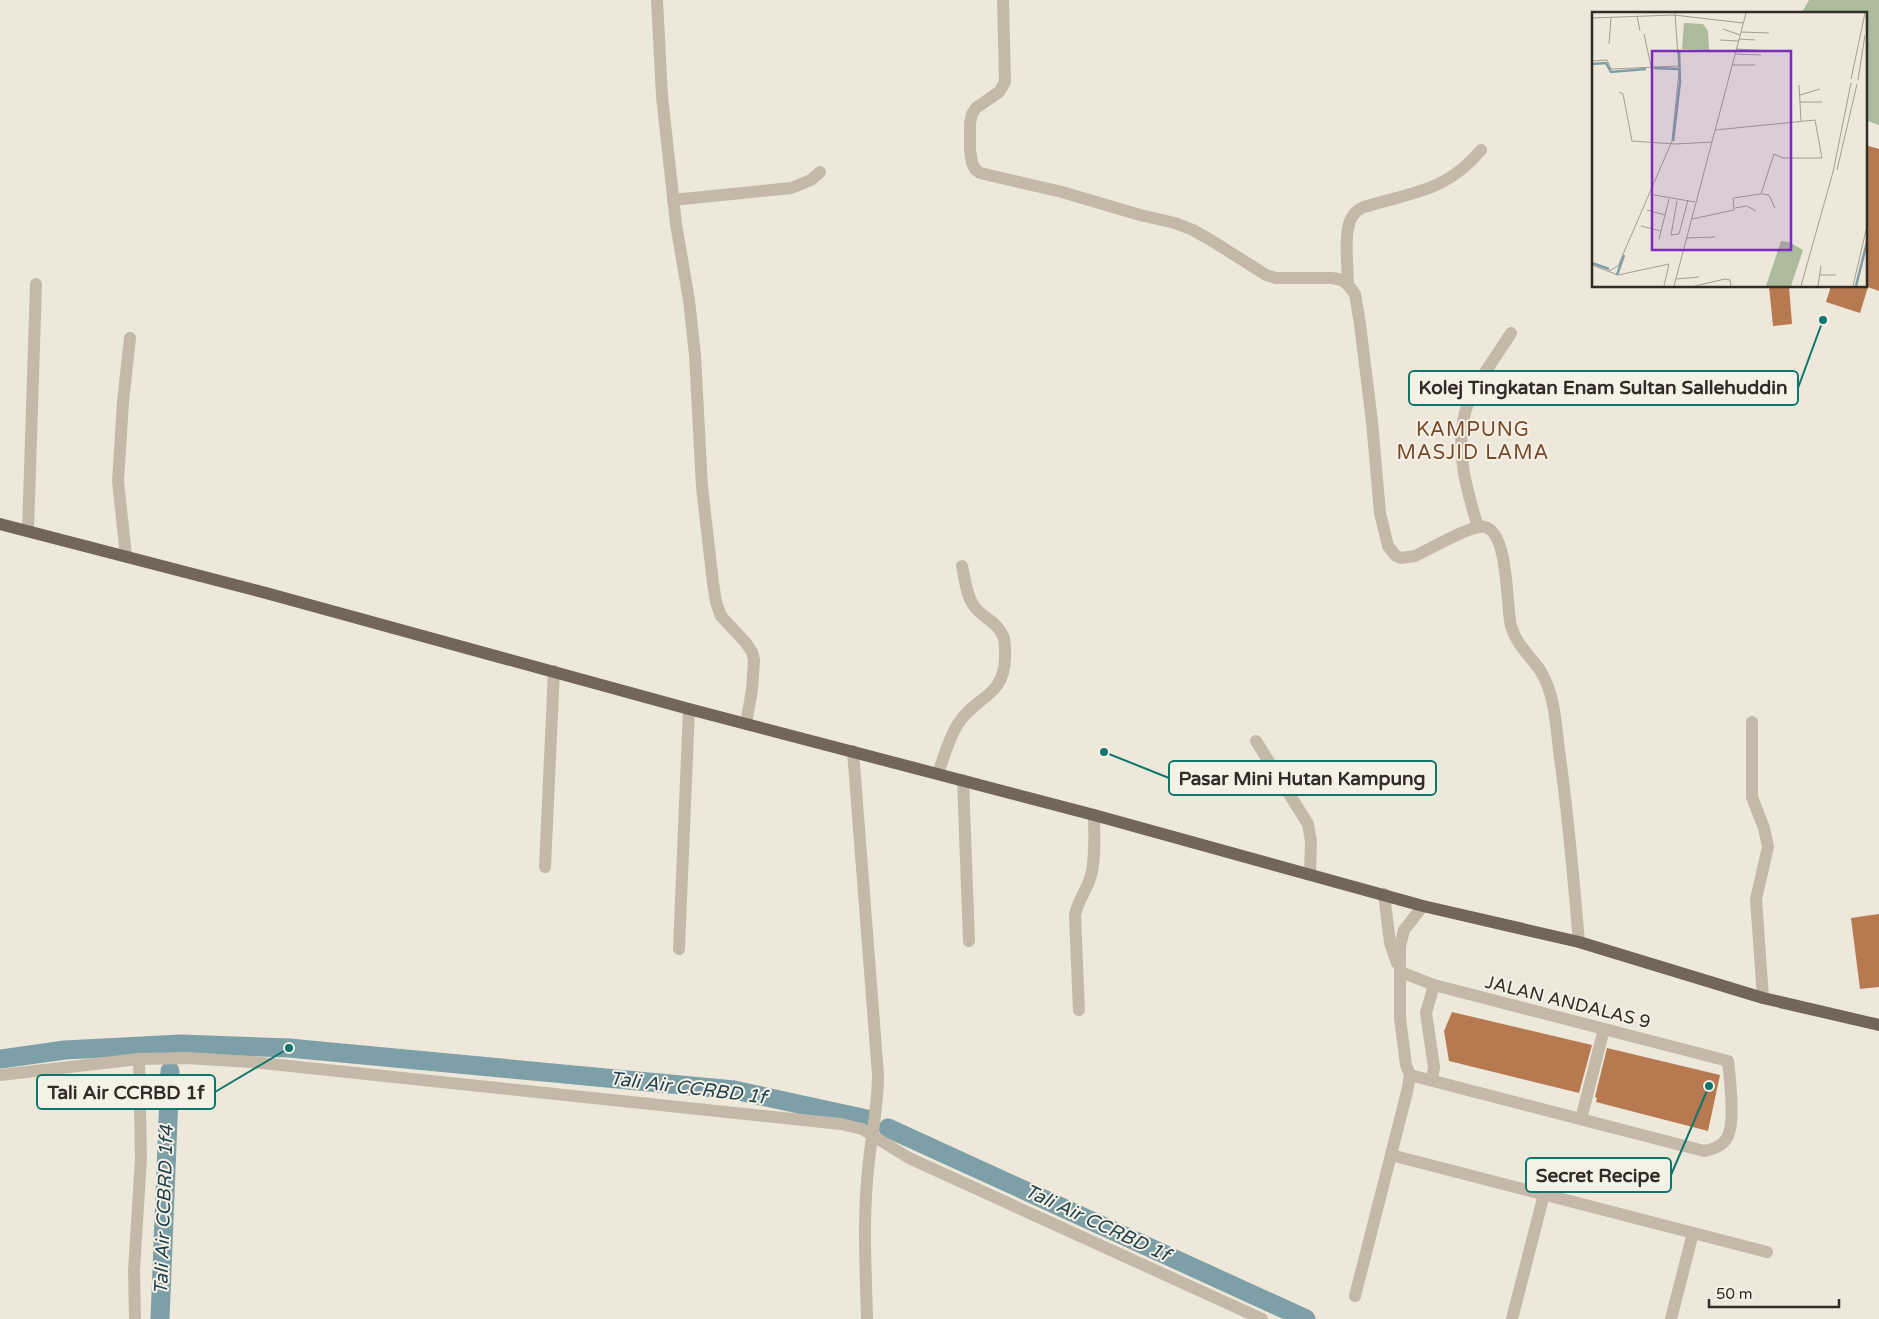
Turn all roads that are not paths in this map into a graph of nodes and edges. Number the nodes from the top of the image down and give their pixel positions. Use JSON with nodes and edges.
{"nodes":[{"id":1,"x":657,"y":0,"type":"edge"},
{"id":2,"x":1003,"y":0,"type":"edge"},
{"id":3,"x":1481,"y":150,"type":"dead end"},
{"id":4,"x":820,"y":172,"type":"dead end"},
{"id":5,"x":673,"y":200,"type":"junction"},
{"id":6,"x":36,"y":284,"type":"dead end"},
{"id":7,"x":1348,"y":285,"type":"junction"},
{"id":8,"x":1511,"y":333,"type":"dead end"},
{"id":9,"x":130,"y":338,"type":"dead end"},
{"id":10,"x":0,"y":524,"type":"edge"},
{"id":11,"x":1478,"y":527,"type":"junction"},
{"id":12,"x":28,"y":531,"type":"junction"},
{"id":13,"x":126,"y":556,"type":"junction"},
{"id":14,"x":962,"y":566,"type":"dead end"},
{"id":15,"x":554,"y":672,"type":"junction"},
{"id":16,"x":689,"y":709,"type":"junction"},
{"id":17,"x":1752,"y":722,"type":"dead end"},
{"id":18,"x":746,"y":724,"type":"junction"},
{"id":19,"x":1256,"y":741,"type":"dead end"},
{"id":20,"x":853,"y":751,"type":"junction"},
{"id":21,"x":938,"y":773,"type":"junction"},
{"id":22,"x":963,"y":780,"type":"junction"},
{"id":23,"x":1094,"y":815,"type":"junction"},
{"id":24,"x":545,"y":867,"type":"dead end"},
{"id":25,"x":1310,"y":874,"type":"junction"},
{"id":26,"x":1384,"y":894,"type":"junction"},
{"id":27,"x":1424,"y":906,"type":"junction"},
{"id":28,"x":969,"y":941,"type":"dead end"},
{"id":29,"x":1579,"y":942,"type":"junction"},
{"id":30,"x":679,"y":949,"type":"dead end"},
{"id":31,"x":1401,"y":972,"type":"junction"},
{"id":32,"x":1434,"y":985,"type":"junction"},
{"id":33,"x":1763,"y":998,"type":"junction"},
{"id":34,"x":1079,"y":1010,"type":"dead end"},
{"id":35,"x":1879,"y":1025,"type":"edge"},
{"id":36,"x":1604,"y":1029,"type":"junction"},
{"id":37,"x":138,"y":1059,"type":"junction"},
{"id":38,"x":0,"y":1075,"type":"edge"},
{"id":39,"x":1410,"y":1075,"type":"junction"},
{"id":40,"x":1432,"y":1080,"type":"junction"},
{"id":41,"x":1581,"y":1119,"type":"junction"},
{"id":42,"x":873,"y":1138,"type":"junction"},
{"id":43,"x":1391,"y":1155,"type":"junction"},
{"id":44,"x":1544,"y":1194,"type":"junction"},
{"id":45,"x":1693,"y":1233,"type":"junction"},
{"id":46,"x":1767,"y":1252,"type":"dead end"},
{"id":47,"x":1355,"y":1296,"type":"dead end"},
{"id":48,"x":135,"y":1319,"type":"edge"},
{"id":49,"x":867,"y":1319,"type":"edge"},
{"id":50,"x":1262,"y":1319,"type":"edge"},
{"id":51,"x":1512,"y":1319,"type":"edge"},
{"id":52,"x":1671,"y":1319,"type":"edge"}],
"edges":[{"from":1,"to":5,"type":"street"},
{"from":2,"to":7,"type":"street"},
{"from":3,"to":7,"type":"street"},
{"from":4,"to":5,"type":"street"},
{"from":5,"to":18,"type":"street"},
{"from":6,"to":12,"type":"street"},
{"from":7,"to":11,"type":"street"},
{"from":8,"to":11,"type":"street"},
{"from":9,"to":13,"type":"street"},
{"from":10,"to":12,"type":"main road"},
{"from":11,"to":29,"type":"street"},
{"from":12,"to":13,"type":"main road"},
{"from":13,"to":15,"type":"main road"},
{"from":14,"to":21,"type":"street"},
{"from":15,"to":16,"type":"main road"},
{"from":15,"to":24,"type":"street"},
{"from":16,"to":18,"type":"main road"},
{"from":16,"to":30,"type":"street"},
{"from":17,"to":33,"type":"street"},
{"from":18,"to":20,"type":"main road"},
{"from":19,"to":25,"type":"street"},
{"from":20,"to":21,"type":"main road"},
{"from":20,"to":42,"type":"street"},
{"from":21,"to":22,"type":"main road"},
{"from":22,"to":23,"type":"main road"},
{"from":22,"to":28,"type":"street"},
{"from":23,"to":25,"type":"main road"},
{"from":23,"to":34,"type":"street"},
{"from":25,"to":26,"type":"main road"},
{"from":26,"to":27,"type":"main road"},
{"from":26,"to":31,"type":"street"},
{"from":27,"to":29,"type":"main road"},
{"from":27,"to":31,"type":"street"},
{"from":29,"to":33,"type":"main road"},
{"from":31,"to":32,"type":"street","name":"JALAN ANDALAS 9"},
{"from":31,"to":39,"type":"street"},
{"from":32,"to":36,"type":"street","name":"JALAN ANDALAS 9"},
{"from":32,"to":40,"type":"street"},
{"from":33,"to":35,"type":"main road"},
{"from":36,"to":41,"type":"street"},
{"from":36,"to":41,"type":"street","name":"JALAN ANDALAS 9"},
{"from":37,"to":38,"type":"street"},
{"from":37,"to":42,"type":"street"},
{"from":37,"to":48,"type":"street"},
{"from":39,"to":40,"type":"street"},
{"from":39,"to":43,"type":"street"},
{"from":40,"to":41,"type":"street"},
{"from":42,"to":49,"type":"street"},
{"from":42,"to":50,"type":"street"},
{"from":43,"to":44,"type":"street"},
{"from":43,"to":47,"type":"street"},
{"from":44,"to":45,"type":"street"},
{"from":44,"to":51,"type":"street"},
{"from":45,"to":46,"type":"street"},
{"from":45,"to":52,"type":"street"}]}
